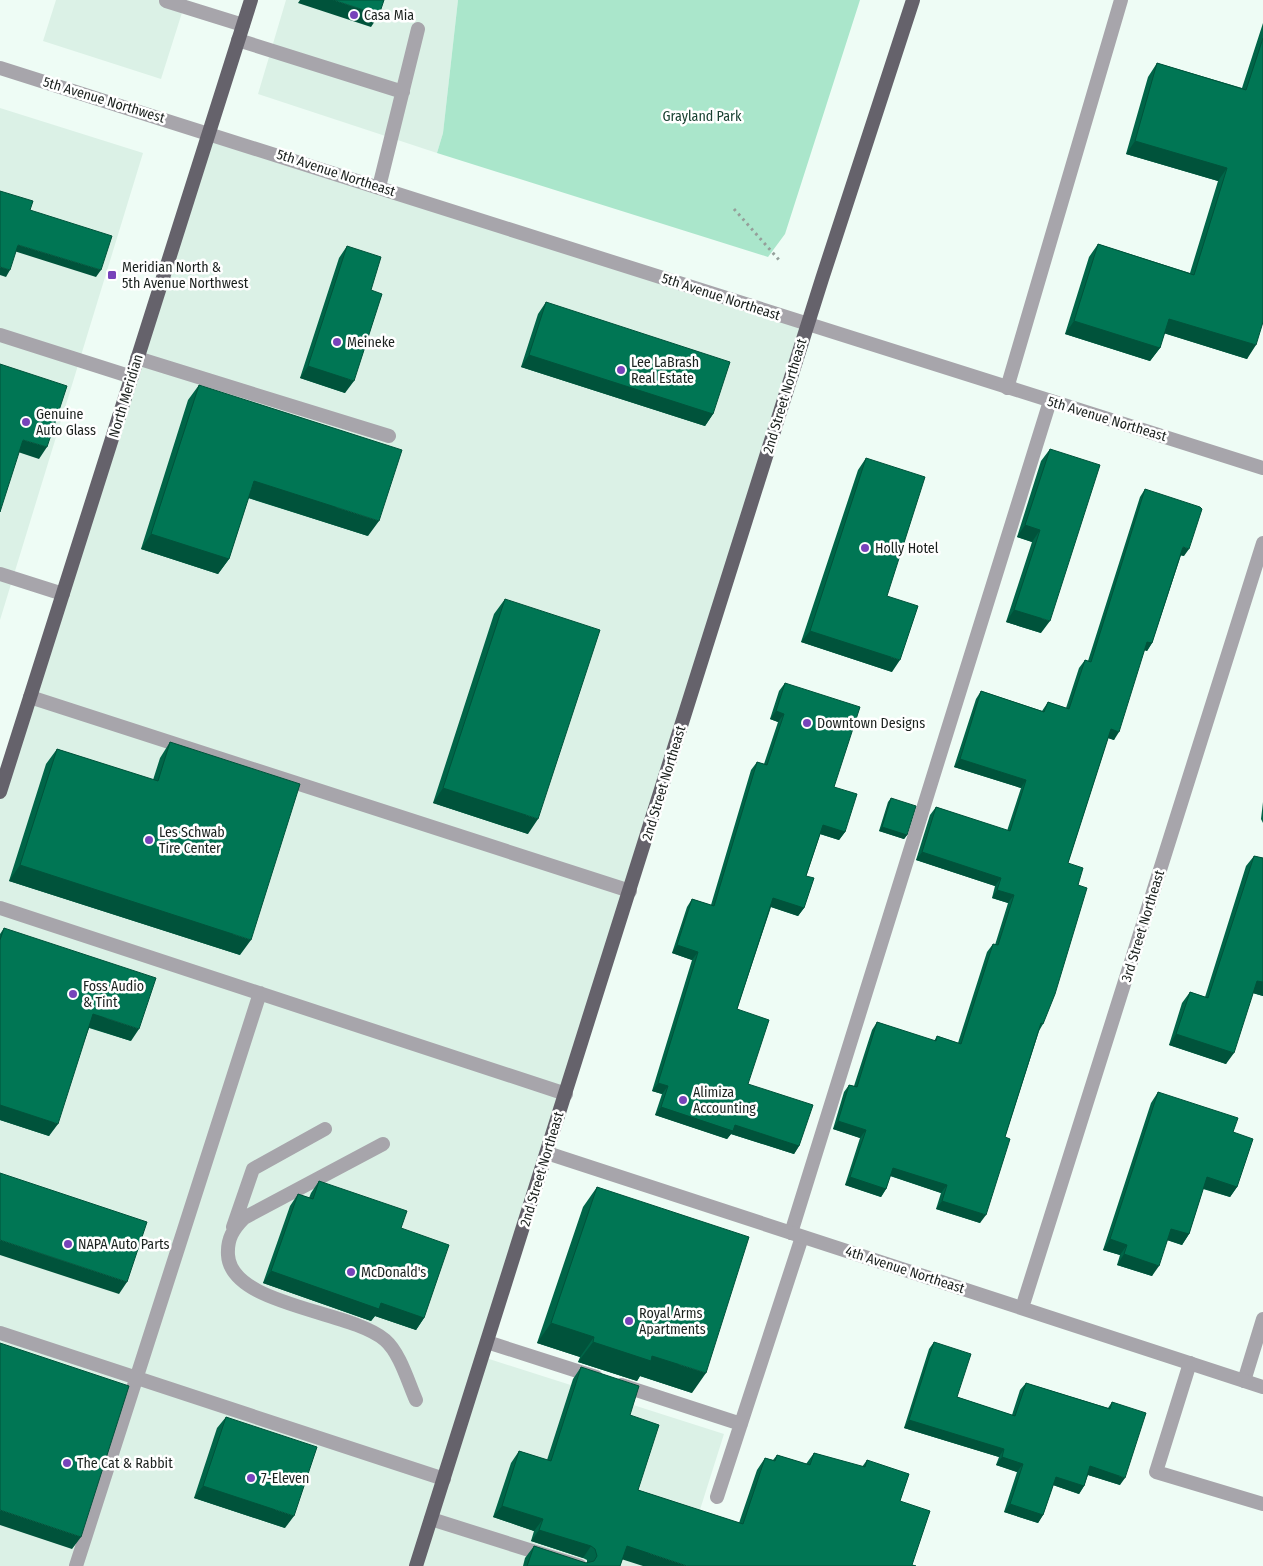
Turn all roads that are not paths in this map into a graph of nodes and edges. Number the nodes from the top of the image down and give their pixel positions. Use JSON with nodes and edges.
{"nodes":[{"id":1,"x":251,"y":0,"type":"edge"},
{"id":2,"x":913,"y":0,"type":"edge"},
{"id":3,"x":1121,"y":0,"type":"edge"},
{"id":4,"x":166,"y":1,"type":"dead end"},
{"id":5,"x":243,"y":25,"type":"junction"},
{"id":6,"x":418,"y":29,"type":"dead end"},
{"id":7,"x":238,"y":40,"type":"junction"},
{"id":8,"x":0,"y":68,"type":"edge"},
{"id":9,"x":403,"y":92,"type":"junction"},
{"id":10,"x":209,"y":133,"type":"junction"},
{"id":11,"x":379,"y":187,"type":"junction"},
{"id":12,"x":808,"y":325,"type":"junction"},
{"id":13,"x":0,"y":335,"type":"edge"},
{"id":14,"x":137,"y":358,"type":"junction"},
{"id":15,"x":132,"y":377,"type":"junction"},
{"id":16,"x":1007,"y":388,"type":"junction"},
{"id":17,"x":1050,"y":401,"type":"junction"},
{"id":18,"x":389,"y":436,"type":"dead end"},
{"id":19,"x":1263,"y":468,"type":"edge"},
{"id":20,"x":1263,"y":543,"type":"edge"},
{"id":21,"x":0,"y":574,"type":"edge"},
{"id":22,"x":63,"y":594,"type":"junction"},
{"id":23,"x":30,"y":696,"type":"junction"},
{"id":24,"x":4,"y":763,"type":"edge"},
{"id":25,"x":0,"y":792,"type":"edge"},
{"id":26,"x":630,"y":891,"type":"junction"},
{"id":27,"x":0,"y":908,"type":"edge"},
{"id":28,"x":260,"y":993,"type":"junction"},
{"id":29,"x":566,"y":1094,"type":"junction"},
{"id":30,"x":324,"y":1129,"type":"dead end"},
{"id":31,"x":383,"y":1144,"type":"dead end"},
{"id":32,"x":547,"y":1153,"type":"junction"},
{"id":33,"x":231,"y":1234,"type":"junction"},
{"id":34,"x":796,"y":1235,"type":"junction"},
{"id":35,"x":1022,"y":1308,"type":"junction"},
{"id":36,"x":1263,"y":1319,"type":"edge"},
{"id":37,"x":0,"y":1333,"type":"edge"},
{"id":38,"x":487,"y":1342,"type":"junction"},
{"id":39,"x":1190,"y":1363,"type":"junction"},
{"id":40,"x":137,"y":1378,"type":"junction"},
{"id":41,"x":1244,"y":1380,"type":"junction"},
{"id":42,"x":1263,"y":1387,"type":"edge"},
{"id":43,"x":416,"y":1400,"type":"dead end"},
{"id":44,"x":741,"y":1424,"type":"junction"},
{"id":45,"x":444,"y":1479,"type":"junction"},
{"id":46,"x":718,"y":1497,"type":"dead end"},
{"id":47,"x":1263,"y":1504,"type":"edge"},
{"id":48,"x":431,"y":1519,"type":"junction"},
{"id":49,"x":76,"y":1566,"type":"edge"},
{"id":50,"x":416,"y":1566,"type":"edge"},
{"id":51,"x":580,"y":1566,"type":"edge"}],
"edges":[{"from":1,"to":5,"type":"main road","name":"North Meridian"},
{"from":2,"to":12,"type":"main road","name":"2nd Street Northeast"},
{"from":3,"to":16,"type":"street"},
{"from":4,"to":5,"type":"street"},
{"from":5,"to":7,"type":"main road","name":"North Meridian"},
{"from":6,"to":9,"type":"street"},
{"from":7,"to":9,"type":"street"},
{"from":7,"to":10,"type":"main road","name":"North Meridian"},
{"from":8,"to":10,"type":"street","name":"5th Avenue Northwest"},
{"from":9,"to":11,"type":"street"},
{"from":10,"to":11,"type":"street","name":"5th Avenue Northeast"},
{"from":10,"to":14,"type":"main road","name":"North Meridian"},
{"from":11,"to":12,"type":"street","name":"5th Avenue Northeast"},
{"from":12,"to":16,"type":"street","name":"5th Avenue Northeast"},
{"from":12,"to":26,"type":"main road","name":"2nd Street Northeast"},
{"from":13,"to":15,"type":"street"},
{"from":14,"to":15,"type":"main road","name":"North Meridian"},
{"from":14,"to":18,"type":"street"},
{"from":15,"to":22,"type":"main road","name":"North Meridian"},
{"from":16,"to":17,"type":"street","name":"5th Avenue Northeast"},
{"from":17,"to":19,"type":"street","name":"5th Avenue Northeast"},
{"from":17,"to":34,"type":"street"},
{"from":20,"to":35,"type":"street","name":"3rd Street Northeast"},
{"from":21,"to":22,"type":"street"},
{"from":22,"to":23,"type":"main road","name":"North Meridian"},
{"from":23,"to":24,"type":"main road","name":"North Meridian"},
{"from":23,"to":26,"type":"street"},
{"from":24,"to":25,"type":"main road","name":"North Meridian"},
{"from":26,"to":29,"type":"main road","name":"2nd Street Northeast"},
{"from":27,"to":28,"type":"street"},
{"from":28,"to":29,"type":"street"},
{"from":28,"to":40,"type":"street"},
{"from":29,"to":32,"type":"main road","name":"2nd Street Northeast"},
{"from":30,"to":33,"type":"street"},
{"from":31,"to":33,"type":"street"},
{"from":32,"to":34,"type":"street","name":"4th Avenue Northeast"},
{"from":32,"to":38,"type":"main road","name":"2nd Street Northeast"},
{"from":33,"to":43,"type":"street"},
{"from":34,"to":35,"type":"street","name":"4th Avenue Northeast"},
{"from":34,"to":44,"type":"street"},
{"from":35,"to":39,"type":"street","name":"4th Avenue Northeast"},
{"from":36,"to":41,"type":"street"},
{"from":37,"to":40,"type":"street"},
{"from":38,"to":44,"type":"street"},
{"from":38,"to":45,"type":"main road","name":"2nd Street Northeast"},
{"from":39,"to":41,"type":"street","name":"4th Avenue Northeast"},
{"from":39,"to":47,"type":"street"},
{"from":40,"to":45,"type":"street"},
{"from":40,"to":49,"type":"street"},
{"from":41,"to":42,"type":"street","name":"4th Avenue Northeast"},
{"from":44,"to":46,"type":"street"},
{"from":45,"to":48,"type":"main road","name":"2nd Street Northeast"},
{"from":48,"to":50,"type":"main road","name":"2nd Street Northeast"},
{"from":48,"to":51,"type":"street"}]}
